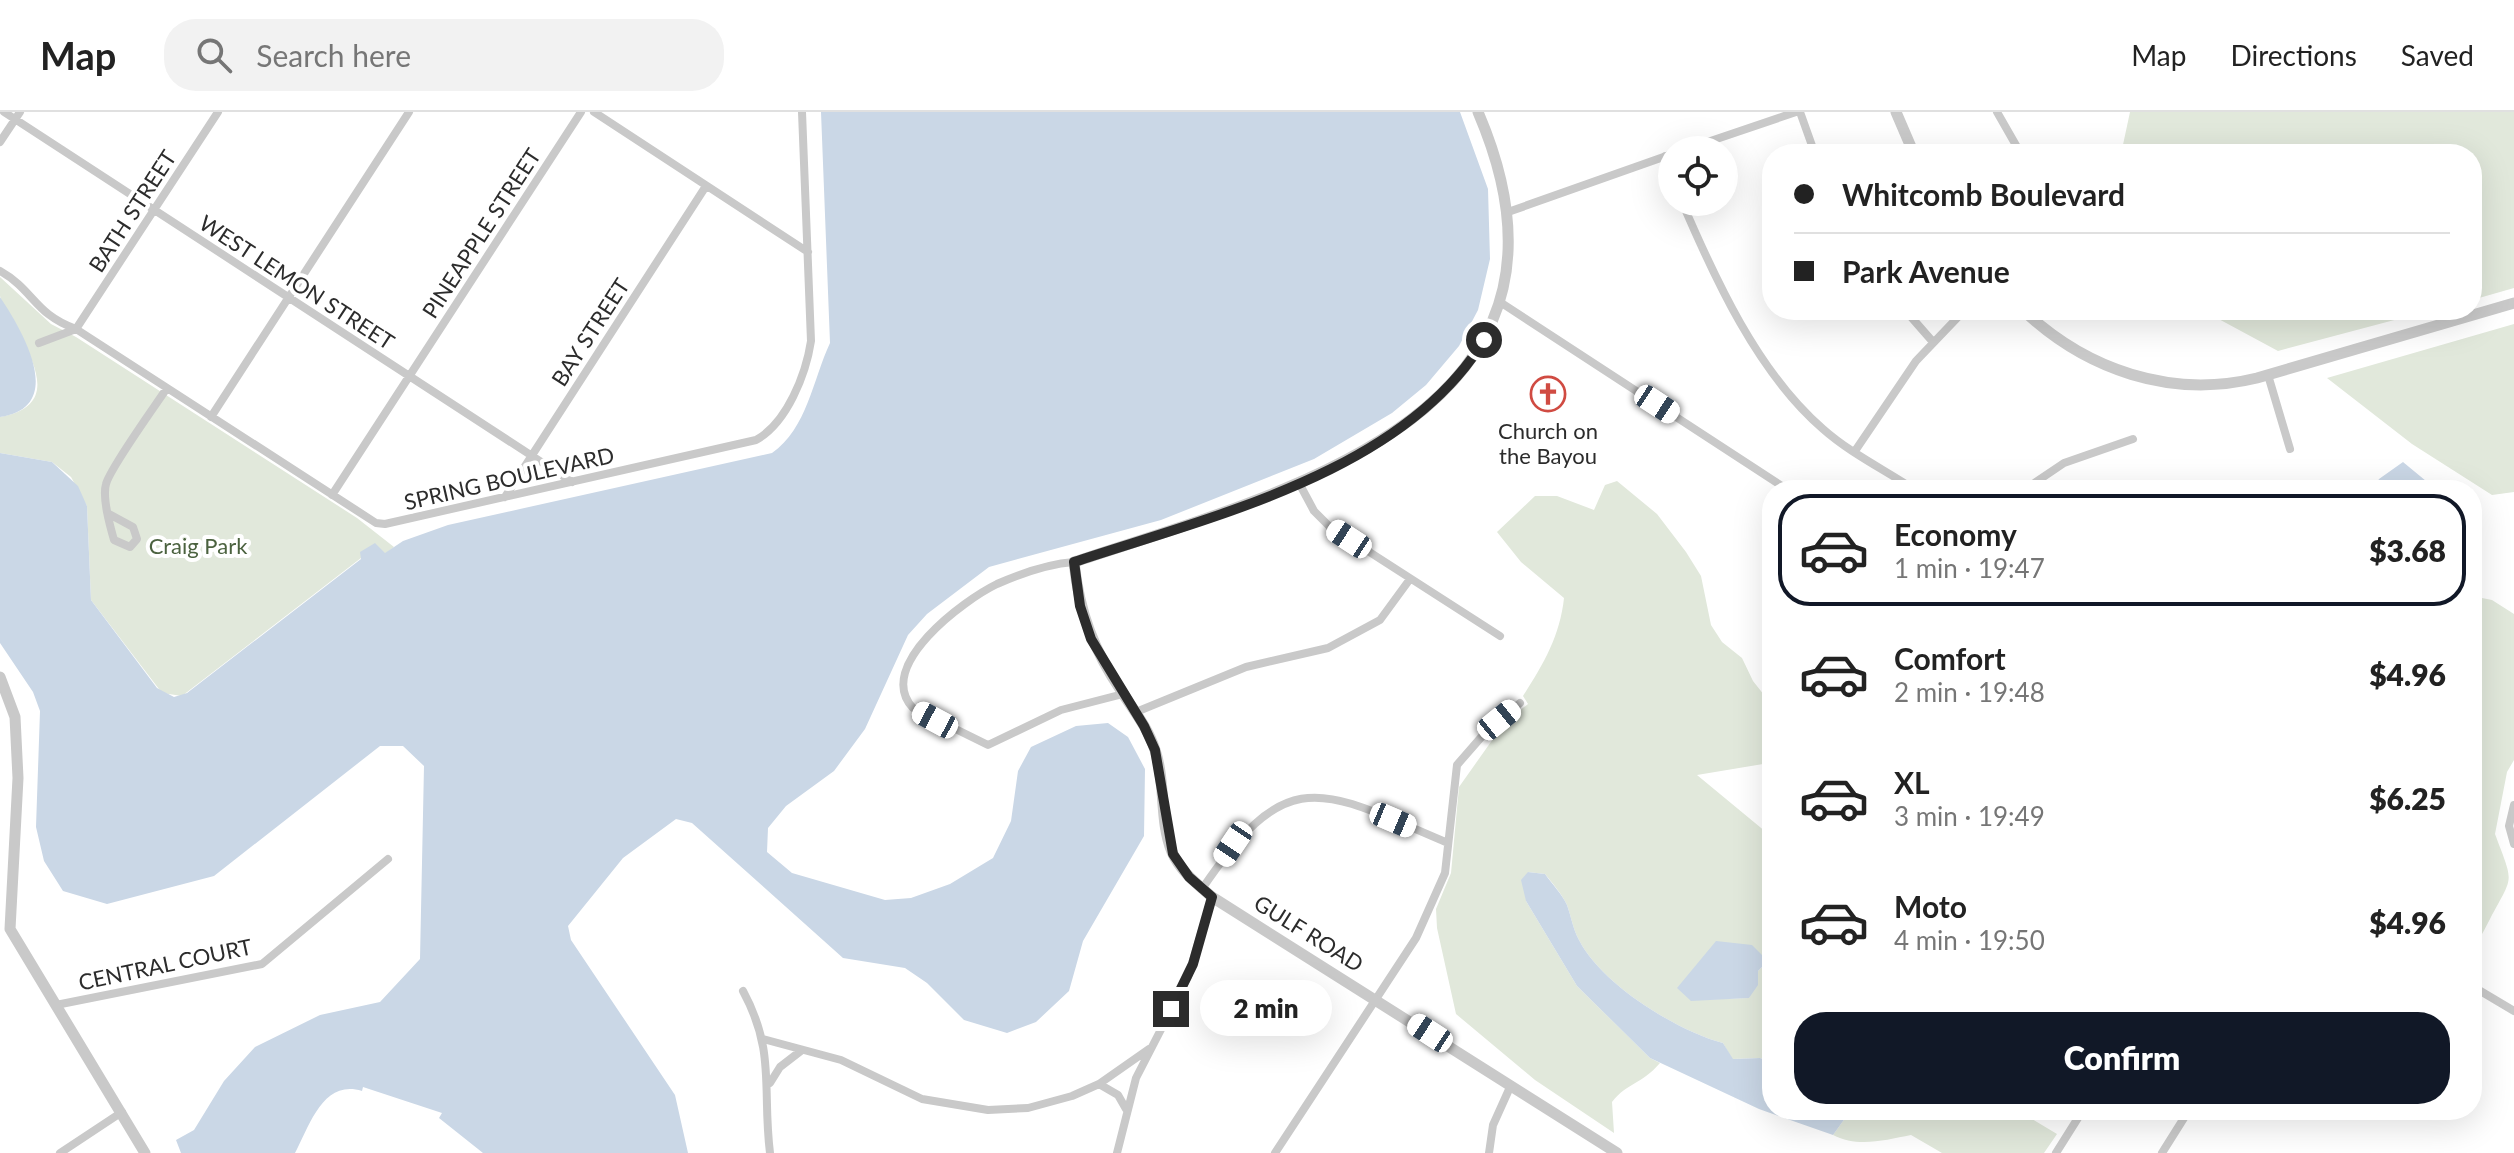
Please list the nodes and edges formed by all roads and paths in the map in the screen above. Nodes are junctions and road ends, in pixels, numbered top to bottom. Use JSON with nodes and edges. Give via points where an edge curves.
{"nodes":[{"id":1,"x":4,"y":112,"type":"edge"},
{"id":2,"x":218,"y":112,"type":"edge"},
{"id":3,"x":409,"y":112,"type":"edge"},
{"id":4,"x":581,"y":112,"type":"edge"},
{"id":5,"x":594,"y":112,"type":"edge"},
{"id":6,"x":802,"y":112,"type":"edge"},
{"id":7,"x":1478,"y":112,"type":"edge"},
{"id":8,"x":1798,"y":112,"type":"edge"},
{"id":9,"x":1896,"y":112,"type":"edge"},
{"id":10,"x":1997,"y":112,"type":"edge"},
{"id":11,"x":17,"y":116,"type":"edge"},
{"id":12,"x":1726,"y":136,"type":"edge"},
{"id":13,"x":0,"y":142,"type":"edge"},
{"id":14,"x":1811,"y":144,"type":"edge"},
{"id":15,"x":1910,"y":144,"type":"edge"},
{"id":16,"x":2015,"y":144,"type":"edge"},
{"id":17,"x":1658,"y":159,"type":"edge"},
{"id":18,"x":706,"y":186,"type":"junction"},
{"id":19,"x":154,"y":210,"type":"junction"},
{"id":20,"x":1508,"y":212,"type":"junction"},
{"id":21,"x":1689,"y":216,"type":"edge"},
{"id":22,"x":808,"y":252,"type":"junction"},
{"id":23,"x":0,"y":271,"type":"edge"},
{"id":24,"x":289,"y":297,"type":"junction"},
{"id":25,"x":1500,"y":302,"type":"junction"},
{"id":26,"x":2514,"y":303,"type":"edge"},
{"id":27,"x":2482,"y":312,"type":"edge"},
{"id":28,"x":1914,"y":320,"type":"edge"},
{"id":29,"x":1953,"y":320,"type":"edge"},
{"id":30,"x":2036,"y":320,"type":"edge"},
{"id":31,"x":2456,"y":320,"type":"edge"},
{"id":32,"x":76,"y":329,"type":"junction"},
{"id":33,"x":1933,"y":342,"type":"junction"},
{"id":34,"x":39,"y":343,"type":"dead end"},
{"id":35,"x":2268,"y":375,"type":"junction"},
{"id":36,"x":409,"y":377,"type":"junction"},
{"id":37,"x":167,"y":388,"type":"junction"},
{"id":38,"x":211,"y":417,"type":"junction"},
{"id":39,"x":2133,"y":439,"type":"dead end"},
{"id":40,"x":2290,"y":449,"type":"dead end"},
{"id":41,"x":1855,"y":451,"type":"junction"},
{"id":42,"x":531,"y":456,"type":"junction"},
{"id":43,"x":1773,"y":480,"type":"edge"},
{"id":44,"x":1900,"y":480,"type":"edge"},
{"id":45,"x":2039,"y":480,"type":"edge"},
{"id":46,"x":572,"y":482,"type":"junction"},
{"id":47,"x":1299,"y":483,"type":"junction"},
{"id":48,"x":332,"y":495,"type":"junction"},
{"id":49,"x":504,"y":498,"type":"junction"},
{"id":50,"x":109,"y":514,"type":"dead end"},
{"id":51,"x":1074,"y":562,"type":"junction"},
{"id":52,"x":1410,"y":579,"type":"junction"},
{"id":53,"x":1500,"y":636,"type":"dead end"},
{"id":54,"x":0,"y":677,"type":"edge"},
{"id":55,"x":1123,"y":694,"type":"junction"},
{"id":56,"x":1520,"y":703,"type":"dead end"},
{"id":57,"x":1136,"y":712,"type":"junction"},
{"id":58,"x":2514,"y":805,"type":"edge"},
{"id":59,"x":1448,"y":843,"type":"junction"},
{"id":60,"x":2514,"y":844,"type":"edge"},
{"id":61,"x":388,"y":859,"type":"dead end"},
{"id":62,"x":1202,"y":889,"type":"junction"},
{"id":63,"x":1212,"y":897,"type":"junction"},
{"id":64,"x":4,"y":921,"type":"edge"},
{"id":65,"x":743,"y":991,"type":"dead end"},
{"id":66,"x":2482,"y":992,"type":"edge"},
{"id":67,"x":1377,"y":999,"type":"junction"},
{"id":68,"x":56,"y":1005,"type":"junction"},
{"id":69,"x":2514,"y":1011,"type":"edge"},
{"id":70,"x":763,"y":1039,"type":"junction"},
{"id":71,"x":1149,"y":1049,"type":"junction"},
{"id":72,"x":802,"y":1050,"type":"junction"},
{"id":73,"x":769,"y":1084,"type":"junction"},
{"id":74,"x":1099,"y":1084,"type":"junction"},
{"id":75,"x":1511,"y":1085,"type":"junction"},
{"id":76,"x":1126,"y":1109,"type":"junction"},
{"id":77,"x":122,"y":1112,"type":"junction"},
{"id":78,"x":2077,"y":1120,"type":"edge"},
{"id":79,"x":2183,"y":1120,"type":"edge"},
{"id":80,"x":60,"y":1153,"type":"edge"},
{"id":81,"x":145,"y":1153,"type":"edge"},
{"id":82,"x":770,"y":1153,"type":"edge"},
{"id":83,"x":1117,"y":1153,"type":"edge"},
{"id":84,"x":1275,"y":1153,"type":"edge"},
{"id":85,"x":1489,"y":1153,"type":"edge"},
{"id":86,"x":1617,"y":1153,"type":"edge"},
{"id":87,"x":2056,"y":1153,"type":"edge"},
{"id":88,"x":2162,"y":1153,"type":"edge"}],
"edges":[{"from":1,"to":11,"type":"street","name":"WEST LEMON STREET"},
{"from":2,"to":19,"type":"street","name":"BATH STREET"},
{"from":3,"to":24,"type":"street"},
{"from":4,"to":36,"type":"street","name":"PINEAPPLE STREET"},
{"from":5,"to":18,"type":"street"},
{"from":6,"to":22,"type":"street","name":"SPRING BOULEVARD"},
{"from":7,"to":20,"type":"street"},
{"from":8,"to":12,"type":"street"},
{"from":8,"to":14,"type":"street"},
{"from":9,"to":15,"type":"street"},
{"from":10,"to":16,"type":"street"},
{"from":11,"to":13,"type":"street"},
{"from":11,"to":19,"type":"street","name":"WEST LEMON STREET"},
{"from":17,"to":20,"type":"street"},
{"from":18,"to":22,"type":"street"},
{"from":18,"to":42,"type":"street","name":"BAY STREET"},
{"from":19,"to":24,"type":"street","name":"WEST LEMON STREET"},
{"from":19,"to":32,"type":"street","name":"BATH STREET"},
{"from":20,"to":25,"type":"street","via":[[1508,265]]},
{"from":21,"to":41,"type":"street","via":[[1746,332],[1822,429]]},
{"from":22,"to":46,"type":"street","name":"SPRING BOULEVARD","via":[[809,353],[804,373],[769,432],[756,440]]},
{"from":23,"to":32,"type":"street","name":"SPRING BOULEVARD","via":[[18,283],[47,317]]},
{"from":24,"to":36,"type":"street","name":"WEST LEMON STREET"},
{"from":24,"to":38,"type":"street"},
{"from":25,"to":43,"type":"street"},
{"from":25,"to":47,"type":"street","via":[[1472,360],[1442,396],[1385,437]]},
{"from":26,"to":27,"type":"street"},
{"from":28,"to":33,"type":"street"},
{"from":29,"to":33,"type":"street"},
{"from":30,"to":35,"type":"street","via":[[2076,351],[2140,377],[2215,385]]},
{"from":31,"to":35,"type":"street"},
{"from":32,"to":34,"type":"street"},
{"from":32,"to":37,"type":"street","name":"SPRING BOULEVARD"},
{"from":33,"to":41,"type":"street"},
{"from":35,"to":40,"type":"street"},
{"from":36,"to":42,"type":"street","name":"WEST LEMON STREET"},
{"from":36,"to":48,"type":"street","name":"PINEAPPLE STREET"},
{"from":37,"to":38,"type":"street","name":"SPRING BOULEVARD"},
{"from":37,"to":50,"type":"street","via":[[106,485]]},
{"from":38,"to":48,"type":"street","name":"SPRING BOULEVARD"},
{"from":39,"to":45,"type":"street","via":[[2064,463]]},
{"from":41,"to":44,"type":"street"},
{"from":42,"to":46,"type":"street","name":"WEST LEMON STREET"},
{"from":42,"to":49,"type":"street","name":"BAY STREET"},
{"from":46,"to":49,"type":"street","name":"SPRING BOULEVARD"},
{"from":47,"to":51,"type":"street"},
{"from":47,"to":52,"type":"street","via":[[1326,524]]},
{"from":48,"to":49,"type":"street","name":"SPRING BOULEVARD","via":[[385,524]]},
{"from":51,"to":55,"type":"street","name":"GULF ROAD","via":[[1084,621]]},
{"from":51,"to":55,"type":"street","via":[[996,585],[941,622],[909,661],[902,683],[909,705],[988,745],[1061,710]]},
{"from":52,"to":53,"type":"street"},
{"from":52,"to":57,"type":"street","via":[[1380,620],[1328,648],[1246,667]]},
{"from":54,"to":64,"type":"street","via":[[15,717],[18,778]]},
{"from":55,"to":57,"type":"street","name":"GULF ROAD"},
{"from":56,"to":59,"type":"street","via":[[1457,765]]},
{"from":57,"to":62,"type":"street","name":"GULF ROAD","via":[[1159,765],[1173,854]]},
{"from":58,"to":60,"type":"street","via":[[2509,826]]},
{"from":59,"to":62,"type":"street","via":[[1361,805],[1302,797],[1261,817],[1233,844]]},
{"from":59,"to":67,"type":"street","via":[[1435,900]]},
{"from":61,"to":68,"type":"street","name":"CENTRAL COURT","via":[[262,964]]},
{"from":62,"to":63,"type":"street","name":"GULF ROAD"},
{"from":63,"to":67,"type":"street","name":"GULF ROAD"},
{"from":63,"to":71,"type":"street","via":[[1188,977]]},
{"from":64,"to":68,"type":"street"},
{"from":65,"to":70,"type":"street"},
{"from":66,"to":69,"type":"street"},
{"from":67,"to":75,"type":"street","name":"GULF ROAD"},
{"from":67,"to":84,"type":"street"},
{"from":68,"to":77,"type":"street"},
{"from":70,"to":72,"type":"street"},
{"from":70,"to":73,"type":"street"},
{"from":71,"to":74,"type":"street"},
{"from":71,"to":76,"type":"street"},
{"from":72,"to":73,"type":"street"},
{"from":72,"to":74,"type":"street","via":[[841,1060],[922,1099],[976,1110],[1040,1105]]},
{"from":73,"to":82,"type":"street"},
{"from":74,"to":76,"type":"street","via":[[1114,1092]]},
{"from":75,"to":85,"type":"street","via":[[1493,1125]]},
{"from":75,"to":86,"type":"street","name":"GULF ROAD"},
{"from":76,"to":83,"type":"street"},
{"from":77,"to":80,"type":"street"},
{"from":77,"to":81,"type":"street"},
{"from":78,"to":87,"type":"street"},
{"from":79,"to":88,"type":"street"}]}
